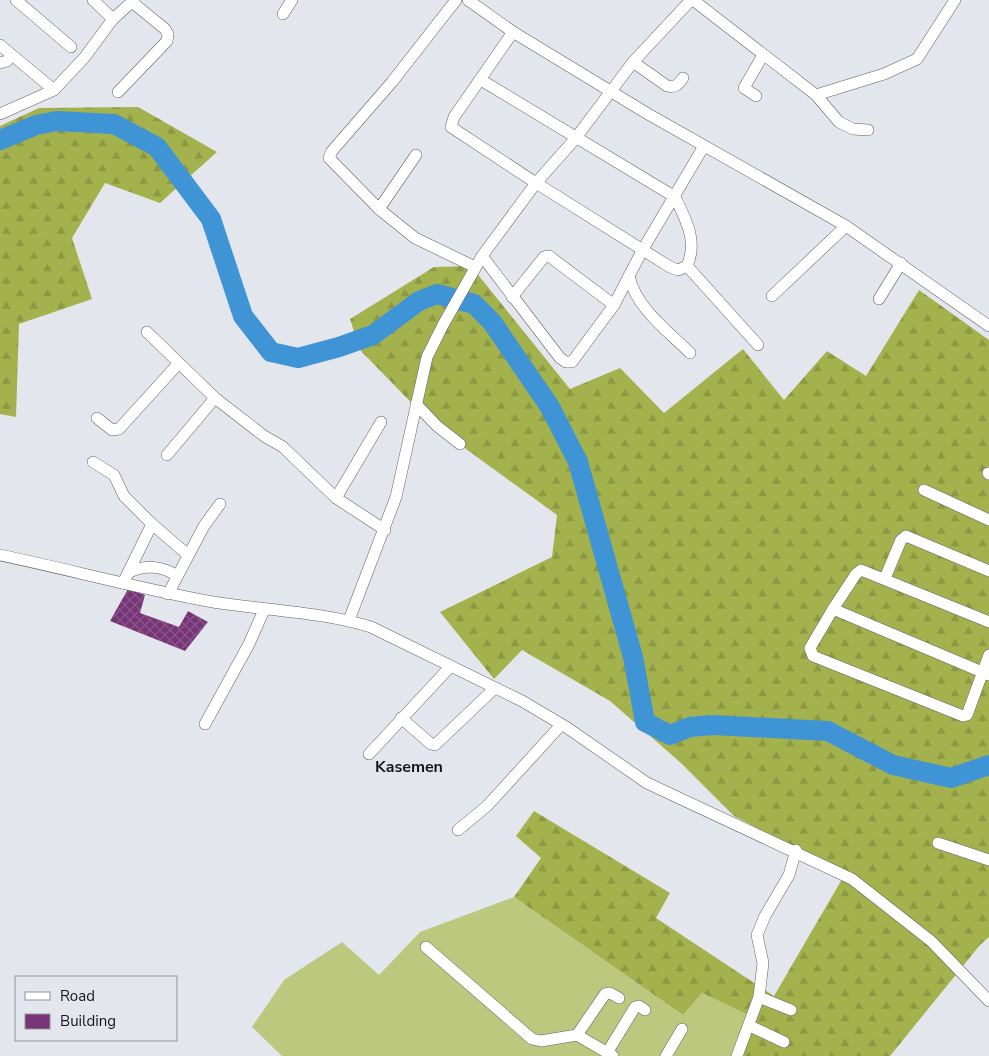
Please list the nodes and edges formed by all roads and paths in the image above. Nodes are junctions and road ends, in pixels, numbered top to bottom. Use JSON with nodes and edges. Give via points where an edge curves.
{"nodes":[{"id":1,"x":16,"y":0,"type":"edge"},
{"id":2,"x":93,"y":0,"type":"edge"},
{"id":3,"x":292,"y":0,"type":"edge"},
{"id":4,"x":456,"y":0,"type":"edge"},
{"id":5,"x":468,"y":0,"type":"edge"},
{"id":6,"x":692,"y":0,"type":"edge"},
{"id":7,"x":955,"y":0,"type":"edge"},
{"id":8,"x":133,"y":1,"type":"edge"},
{"id":9,"x":283,"y":14,"type":"dead end"},
{"id":10,"x":113,"y":18,"type":"junction"},
{"id":11,"x":513,"y":32,"type":"junction"},
{"id":12,"x":0,"y":45,"type":"edge"},
{"id":13,"x":71,"y":47,"type":"dead end"},
{"id":14,"x":763,"y":55,"type":"junction"},
{"id":15,"x":634,"y":62,"type":"junction"},
{"id":16,"x":683,"y":78,"type":"dead end"},
{"id":17,"x":481,"y":80,"type":"junction"},
{"id":18,"x":54,"y":90,"type":"junction"},
{"id":19,"x":611,"y":91,"type":"junction"},
{"id":20,"x":118,"y":92,"type":"dead end"},
{"id":21,"x":816,"y":95,"type":"junction"},
{"id":22,"x":756,"y":96,"type":"dead end"},
{"id":23,"x":0,"y":114,"type":"edge"},
{"id":24,"x":868,"y":130,"type":"dead end"},
{"id":25,"x":575,"y":138,"type":"junction"},
{"id":26,"x":704,"y":146,"type":"junction"},
{"id":27,"x":416,"y":155,"type":"dead end"},
{"id":28,"x":536,"y":183,"type":"junction"},
{"id":29,"x":675,"y":198,"type":"junction"},
{"id":30,"x":379,"y":209,"type":"junction"},
{"id":31,"x":846,"y":226,"type":"junction"},
{"id":32,"x":644,"y":249,"type":"junction"},
{"id":33,"x":482,"y":256,"type":"junction"},
{"id":34,"x":901,"y":263,"type":"junction"},
{"id":35,"x":687,"y":266,"type":"junction"},
{"id":36,"x":474,"y":270,"type":"junction"},
{"id":37,"x":629,"y":276,"type":"junction"},
{"id":38,"x":772,"y":296,"type":"dead end"},
{"id":39,"x":512,"y":297,"type":"junction"},
{"id":40,"x":879,"y":299,"type":"dead end"},
{"id":41,"x":614,"y":305,"type":"junction"},
{"id":42,"x":989,"y":326,"type":"edge"},
{"id":43,"x":147,"y":332,"type":"dead end"},
{"id":44,"x":758,"y":345,"type":"dead end"},
{"id":45,"x":690,"y":353,"type":"dead end"},
{"id":46,"x":178,"y":364,"type":"junction"},
{"id":47,"x":215,"y":398,"type":"junction"},
{"id":48,"x":416,"y":404,"type":"junction"},
{"id":49,"x":97,"y":418,"type":"dead end"},
{"id":50,"x":381,"y":422,"type":"dead end"},
{"id":51,"x":460,"y":444,"type":"dead end"},
{"id":52,"x":167,"y":455,"type":"dead end"},
{"id":53,"x":93,"y":462,"type":"dead end"},
{"id":54,"x":924,"y":490,"type":"dead end"},
{"id":55,"x":336,"y":498,"type":"junction"},
{"id":56,"x":220,"y":504,"type":"dead end"},
{"id":57,"x":989,"y":520,"type":"edge"},
{"id":58,"x":152,"y":524,"type":"junction"},
{"id":59,"x":384,"y":530,"type":"junction"},
{"id":60,"x":0,"y":555,"type":"edge"},
{"id":61,"x":188,"y":555,"type":"junction"},
{"id":62,"x":989,"y":571,"type":"edge"},
{"id":63,"x":177,"y":576,"type":"junction"},
{"id":64,"x":126,"y":578,"type":"junction"},
{"id":65,"x":885,"y":578,"type":"junction"},
{"id":66,"x":168,"y":594,"type":"junction"},
{"id":67,"x":833,"y":609,"type":"junction"},
{"id":68,"x":264,"y":610,"type":"junction"},
{"id":69,"x":349,"y":620,"type":"junction"},
{"id":70,"x":989,"y":622,"type":"edge"},
{"id":71,"x":989,"y":655,"type":"edge"},
{"id":72,"x":450,"y":667,"type":"junction"},
{"id":73,"x":986,"y":674,"type":"edge"},
{"id":74,"x":496,"y":688,"type":"junction"},
{"id":75,"x":401,"y":718,"type":"junction"},
{"id":76,"x":205,"y":724,"type":"dead end"},
{"id":77,"x":561,"y":725,"type":"junction"},
{"id":78,"x":369,"y":754,"type":"dead end"},
{"id":79,"x":458,"y":830,"type":"dead end"},
{"id":80,"x":938,"y":843,"type":"dead end"},
{"id":81,"x":796,"y":850,"type":"junction"},
{"id":82,"x":989,"y":860,"type":"edge"},
{"id":83,"x":426,"y":947,"type":"dead end"},
{"id":84,"x":759,"y":997,"type":"junction"},
{"id":85,"x":619,"y":998,"type":"dead end"},
{"id":86,"x":989,"y":1001,"type":"edge"},
{"id":87,"x":645,"y":1010,"type":"dead end"},
{"id":88,"x":791,"y":1010,"type":"dead end"},
{"id":89,"x":750,"y":1026,"type":"junction"},
{"id":90,"x":682,"y":1029,"type":"dead end"},
{"id":91,"x":577,"y":1035,"type":"junction"},
{"id":92,"x":784,"y":1042,"type":"dead end"},
{"id":93,"x":610,"y":1054,"type":"edge"},
{"id":94,"x":666,"y":1056,"type":"edge"},
{"id":95,"x":737,"y":1056,"type":"edge"}],
"edges":[{"from":1,"to":13,"type":"street"},
{"from":2,"to":10,"type":"street"},
{"from":3,"to":9,"type":"street"},
{"from":4,"to":30,"type":"street","via":[[329,155],[332,162]]},
{"from":5,"to":11,"type":"street"},
{"from":6,"to":14,"type":"street"},
{"from":6,"to":15,"type":"street"},
{"from":7,"to":21,"type":"street","via":[[917,59],[884,74]]},
{"from":8,"to":10,"type":"street"},
{"from":8,"to":20,"type":"street","via":[[165,29],[167,41]]},
{"from":10,"to":18,"type":"street","via":[[84,58]]},
{"from":11,"to":17,"type":"street"},
{"from":11,"to":19,"type":"street"},
{"from":12,"to":18,"type":"street"},
{"from":14,"to":21,"type":"street"},
{"from":14,"to":22,"type":"street","via":[[744,88]]},
{"from":15,"to":16,"type":"street","via":[[667,86],[678,85]]},
{"from":15,"to":19,"type":"street"},
{"from":17,"to":25,"type":"street"},
{"from":17,"to":28,"type":"street","via":[[454,117],[451,127]]},
{"from":18,"to":23,"type":"street"},
{"from":19,"to":25,"type":"street"},
{"from":19,"to":26,"type":"street"},
{"from":21,"to":24,"type":"street","via":[[839,122],[852,129]]},
{"from":25,"to":28,"type":"street"},
{"from":25,"to":29,"type":"street"},
{"from":26,"to":29,"type":"street"},
{"from":26,"to":31,"type":"street"},
{"from":27,"to":30,"type":"street"},
{"from":28,"to":32,"type":"street"},
{"from":28,"to":33,"type":"street"},
{"from":29,"to":32,"type":"street"},
{"from":29,"to":35,"type":"street","via":[[692,242],[693,250]]},
{"from":30,"to":36,"type":"street","via":[[415,238]]},
{"from":31,"to":34,"type":"street"},
{"from":31,"to":38,"type":"street"},
{"from":32,"to":35,"type":"street","via":[[678,270]]},
{"from":32,"to":37,"type":"street"},
{"from":33,"to":36,"type":"street"},
{"from":33,"to":39,"type":"street"},
{"from":34,"to":40,"type":"street"},
{"from":34,"to":42,"type":"street"},
{"from":35,"to":44,"type":"street"},
{"from":36,"to":48,"type":"street","via":[[427,357]]},
{"from":37,"to":41,"type":"street"},
{"from":37,"to":45,"type":"street","via":[[632,287],[646,308]]},
{"from":39,"to":41,"type":"street","via":[[544,257],[549,256]]},
{"from":39,"to":41,"type":"street","via":[[566,362],[572,362]]},
{"from":43,"to":46,"type":"street"},
{"from":46,"to":47,"type":"street"},
{"from":46,"to":49,"type":"street","via":[[119,429],[112,430]]},
{"from":47,"to":52,"type":"street"},
{"from":47,"to":55,"type":"street","via":[[283,447]]},
{"from":48,"to":51,"type":"street"},
{"from":48,"to":59,"type":"street","via":[[396,497]]},
{"from":50,"to":55,"type":"street"},
{"from":53,"to":58,"type":"street","via":[[114,476],[124,496]]},
{"from":54,"to":57,"type":"street"},
{"from":55,"to":59,"type":"street"},
{"from":56,"to":61,"type":"street"},
{"from":58,"to":61,"type":"street"},
{"from":58,"to":64,"type":"street"},
{"from":59,"to":69,"type":"street"},
{"from":60,"to":64,"type":"street"},
{"from":61,"to":63,"type":"street"},
{"from":62,"to":65,"type":"street","via":[[906,536],[901,540]]},
{"from":63,"to":64,"type":"street","via":[[156,567],[135,569]]},
{"from":63,"to":66,"type":"street"},
{"from":64,"to":66,"type":"street"},
{"from":65,"to":67,"type":"street","via":[[859,571]]},
{"from":65,"to":70,"type":"street"},
{"from":66,"to":68,"type":"street"},
{"from":67,"to":73,"type":"street"},
{"from":67,"to":73,"type":"street","via":[[810,648],[811,654],[818,659],[964,716]]},
{"from":68,"to":69,"type":"street"},
{"from":68,"to":76,"type":"street"},
{"from":69,"to":72,"type":"street"},
{"from":71,"to":73,"type":"street"},
{"from":72,"to":74,"type":"street"},
{"from":72,"to":75,"type":"street"},
{"from":74,"to":75,"type":"street","via":[[435,745]]},
{"from":74,"to":77,"type":"street"},
{"from":75,"to":78,"type":"street"},
{"from":77,"to":79,"type":"street","via":[[487,806]]},
{"from":77,"to":81,"type":"street","via":[[647,782]]},
{"from":80,"to":82,"type":"street"},
{"from":81,"to":84,"type":"street","via":[[788,875],[756,935],[762,963]]},
{"from":81,"to":86,"type":"street","via":[[852,879],[910,923]]},
{"from":83,"to":91,"type":"street","via":[[532,1038],[541,1042]]},
{"from":84,"to":88,"type":"street"},
{"from":84,"to":89,"type":"street"},
{"from":85,"to":91,"type":"street","via":[[605,994]]},
{"from":87,"to":93,"type":"street","via":[[635,1007]]},
{"from":89,"to":92,"type":"street"},
{"from":89,"to":95,"type":"street"},
{"from":90,"to":94,"type":"street"},
{"from":91,"to":93,"type":"street"}]}
